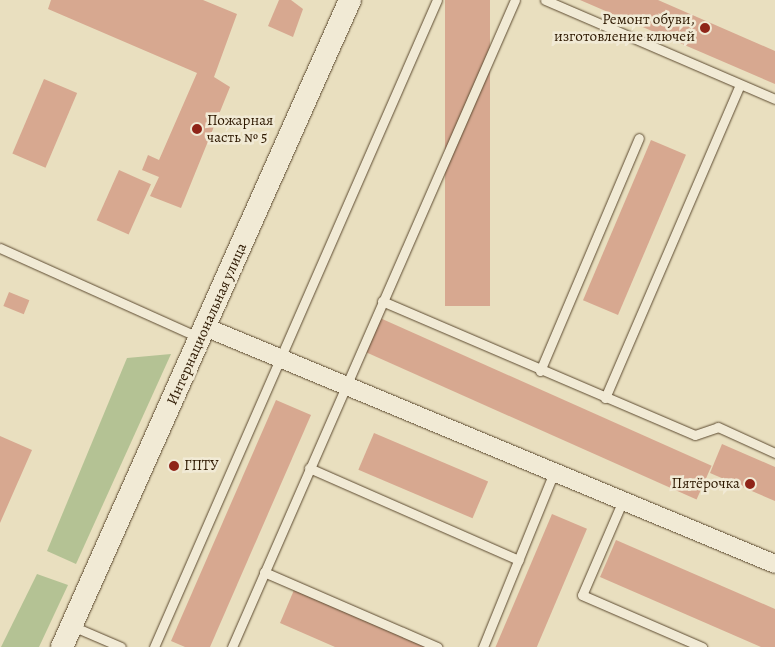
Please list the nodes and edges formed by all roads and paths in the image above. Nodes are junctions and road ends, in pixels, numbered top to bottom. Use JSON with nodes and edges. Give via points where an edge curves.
{"nodes":[{"id":1,"x":350,"y":0,"type":"edge"},
{"id":2,"x":437,"y":0,"type":"edge"},
{"id":3,"x":515,"y":0,"type":"edge"},
{"id":4,"x":545,"y":0,"type":"edge"},
{"id":5,"x":740,"y":84,"type":"junction"},
{"id":6,"x":775,"y":100,"type":"edge"},
{"id":7,"x":639,"y":138,"type":"dead end"},
{"id":8,"x":0,"y":248,"type":"edge"},
{"id":9,"x":382,"y":301,"type":"junction"},
{"id":10,"x":203,"y":333,"type":"junction"},
{"id":11,"x":279,"y":358,"type":"junction"},
{"id":12,"x":540,"y":371,"type":"junction"},
{"id":13,"x":344,"y":385,"type":"junction"},
{"id":14,"x":605,"y":398,"type":"junction"},
{"id":15,"x":775,"y":453,"type":"edge"},
{"id":16,"x":309,"y":468,"type":"junction"},
{"id":17,"x":554,"y":472,"type":"junction"},
{"id":18,"x":623,"y":500,"type":"junction"},
{"id":19,"x":518,"y":560,"type":"junction"},
{"id":20,"x":775,"y":564,"type":"edge"},
{"id":21,"x":264,"y":572,"type":"junction"},
{"id":22,"x":72,"y":626,"type":"junction"},
{"id":23,"x":62,"y":647,"type":"edge"},
{"id":24,"x":121,"y":647,"type":"edge"},
{"id":25,"x":154,"y":647,"type":"edge"},
{"id":26,"x":232,"y":647,"type":"edge"},
{"id":27,"x":437,"y":647,"type":"edge"},
{"id":28,"x":483,"y":647,"type":"edge"},
{"id":29,"x":702,"y":647,"type":"edge"}],
"edges":[{"from":1,"to":10,"type":"street","name":"Интернациональная улица"},
{"from":2,"to":11,"type":"lane"},
{"from":3,"to":9,"type":"lane"},
{"from":4,"to":5,"type":"lane"},
{"from":5,"to":6,"type":"lane"},
{"from":5,"to":14,"type":"lane"},
{"from":7,"to":12,"type":"lane"},
{"from":8,"to":10,"type":"lane"},
{"from":9,"to":12,"type":"lane"},
{"from":9,"to":13,"type":"lane"},
{"from":10,"to":11,"type":"street"},
{"from":10,"to":22,"type":"street","name":"Интернациональная улица"},
{"from":11,"to":13,"type":"street"},
{"from":11,"to":25,"type":"lane"},
{"from":12,"to":14,"type":"lane"},
{"from":13,"to":16,"type":"lane"},
{"from":13,"to":17,"type":"street"},
{"from":14,"to":15,"type":"lane","via":[[695,435],[718,427]]},
{"from":16,"to":19,"type":"lane"},
{"from":16,"to":21,"type":"lane"},
{"from":17,"to":18,"type":"street"},
{"from":17,"to":19,"type":"lane"},
{"from":18,"to":20,"type":"street"},
{"from":18,"to":29,"type":"lane","via":[[582,595]]},
{"from":19,"to":28,"type":"lane"},
{"from":21,"to":26,"type":"lane"},
{"from":21,"to":27,"type":"lane"},
{"from":22,"to":23,"type":"street","name":"Интернациональная улица"},
{"from":22,"to":24,"type":"lane"}]}
